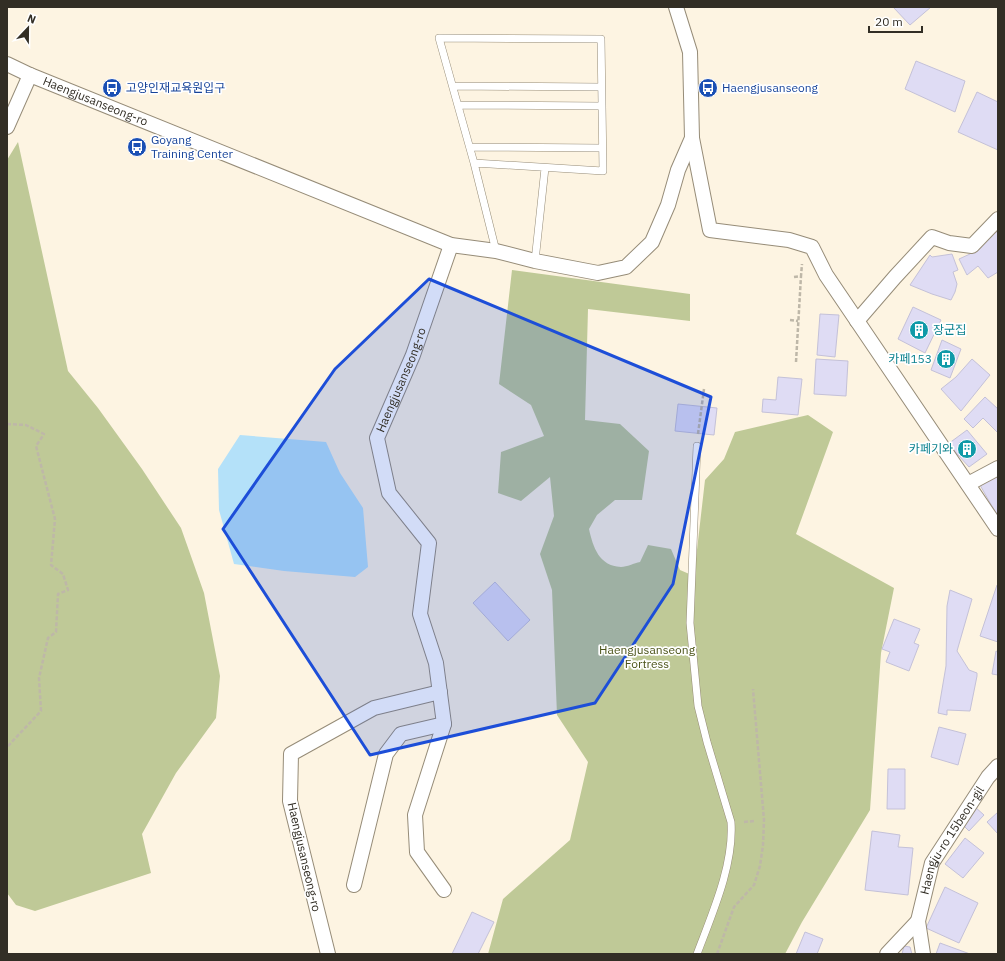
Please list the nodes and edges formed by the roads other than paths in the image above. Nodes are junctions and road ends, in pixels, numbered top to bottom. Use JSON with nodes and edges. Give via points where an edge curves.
{"nodes":[{"id":1,"x":676,"y":7,"type":"edge"},
{"id":2,"x":7,"y":64,"type":"edge"},
{"id":3,"x":30,"y":75,"type":"junction"},
{"id":4,"x":452,"y":86,"type":"junction"},
{"id":5,"x":601,"y":87,"type":"junction"},
{"id":6,"x":458,"y":105,"type":"junction"},
{"id":7,"x":601,"y":106,"type":"junction"},
{"id":8,"x":7,"y":127,"type":"edge"},
{"id":9,"x":692,"y":138,"type":"junction"},
{"id":10,"x":470,"y":147,"type":"junction"},
{"id":11,"x":602,"y":148,"type":"junction"},
{"id":12,"x":474,"y":164,"type":"junction"},
{"id":13,"x":545,"y":168,"type":"junction"},
{"id":14,"x":998,"y":219,"type":"edge"},
{"id":15,"x":451,"y":245,"type":"junction"},
{"id":16,"x":496,"y":251,"type":"junction"},
{"id":17,"x":535,"y":261,"type":"junction"},
{"id":18,"x":857,"y":321,"type":"junction"},
{"id":19,"x":698,"y":446,"type":"road end"},
{"id":20,"x":998,"y":468,"type":"edge"},
{"id":21,"x":968,"y":484,"type":"junction"},
{"id":22,"x":998,"y":529,"type":"edge"},
{"id":23,"x":440,"y":692,"type":"junction"},
{"id":24,"x":444,"y":724,"type":"junction"},
{"id":25,"x":998,"y":766,"type":"edge"},
{"id":26,"x":354,"y":885,"type":"dead end"},
{"id":27,"x":444,"y":890,"type":"dead end"},
{"id":28,"x":918,"y":921,"type":"junction"},
{"id":29,"x":328,"y":954,"type":"edge"},
{"id":30,"x":697,"y":954,"type":"edge"},
{"id":31,"x":887,"y":954,"type":"edge"},
{"id":32,"x":923,"y":954,"type":"edge"}],
"edges":[{"from":1,"to":9,"type":"street","name":"Haengjusanseong-ro","via":[[690,52]]},
{"from":2,"to":3,"type":"street","name":"Haengjusanseong-ro"},
{"from":3,"to":8,"type":"street","name":"Haengjusanseong-ro"},
{"from":3,"to":15,"type":"street","name":"Haengjusanseong-ro"},
{"from":4,"to":5,"type":"lane"},
{"from":4,"to":5,"type":"lane","via":[[439,38],[601,39]]},
{"from":4,"to":6,"type":"lane"},
{"from":5,"to":7,"type":"lane"},
{"from":6,"to":7,"type":"lane"},
{"from":6,"to":10,"type":"lane"},
{"from":7,"to":11,"type":"lane"},
{"from":9,"to":17,"type":"street","name":"Haengjusanseong-ro","via":[[652,242],[626,267],[598,273]]},
{"from":9,"to":18,"type":"street","via":[[710,230],[789,240],[812,247],[826,275]]},
{"from":10,"to":11,"type":"lane"},
{"from":10,"to":12,"type":"lane"},
{"from":11,"to":13,"type":"lane","via":[[603,171]]},
{"from":12,"to":13,"type":"lane"},
{"from":12,"to":16,"type":"lane"},
{"from":13,"to":17,"type":"lane"},
{"from":14,"to":18,"type":"street","via":[[972,246],[949,243],[932,237],[894,276]]},
{"from":15,"to":16,"type":"street","name":"Haengjusanseong-ro"},
{"from":15,"to":23,"type":"street","name":"Haengjusanseong-ro","via":[[413,355],[377,438],[389,493],[429,543],[420,614],[436,663]]},
{"from":16,"to":17,"type":"street","name":"Haengjusanseong-ro"},
{"from":18,"to":21,"type":"street"},
{"from":19,"to":30,"type":"lane","via":[[690,623],[698,706],[731,822],[732,836],[729,860]]},
{"from":20,"to":21,"type":"street"},
{"from":21,"to":22,"type":"street"},
{"from":23,"to":24,"type":"street","name":"Haengjusanseong-ro"},
{"from":23,"to":29,"type":"street","name":"Haengjusanseong-ro","via":[[374,708],[291,754],[290,801]]},
{"from":24,"to":26,"type":"street","via":[[401,734],[386,754]]},
{"from":24,"to":27,"type":"street","name":"Haengjusanseong-ro","via":[[415,815],[417,852]]},
{"from":25,"to":28,"type":"street","name":"Haengju-ro 15beon-gil","via":[[988,777],[932,863]]},
{"from":28,"to":31,"type":"street","name":"Haengju-ro 15beon-gil"},
{"from":28,"to":32,"type":"street","name":"Haengju-ro 15beon-gil"}]}
